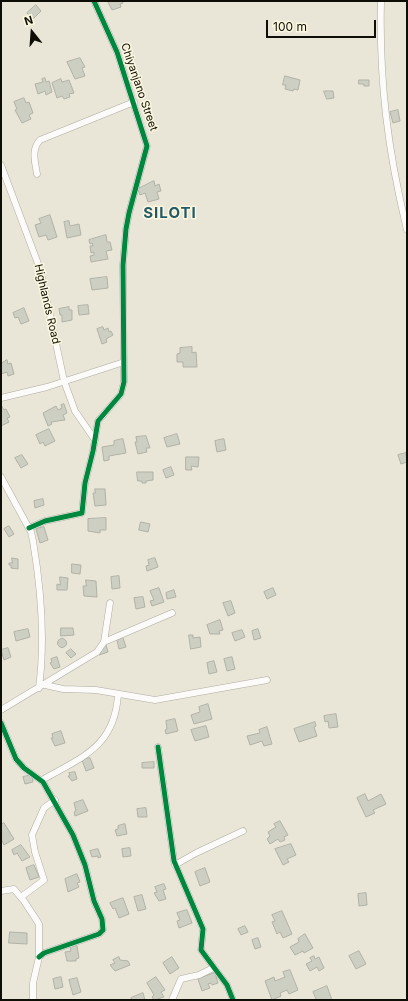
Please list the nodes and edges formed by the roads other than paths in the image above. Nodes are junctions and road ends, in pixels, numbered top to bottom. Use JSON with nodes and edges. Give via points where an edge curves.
{"nodes":[{"id":1,"x":94,"y":1,"type":"edge"},
{"id":2,"x":381,"y":1,"type":"edge"},
{"id":3,"x":134,"y":102,"type":"junction"},
{"id":4,"x":1,"y":165,"type":"edge"},
{"id":5,"x":37,"y":174,"type":"dead end"},
{"id":6,"x":407,"y":230,"type":"edge"},
{"id":7,"x":124,"y":362,"type":"junction"},
{"id":8,"x":64,"y":381,"type":"junction"},
{"id":9,"x":1,"y":398,"type":"edge"},
{"id":10,"x":95,"y":440,"type":"junction"},
{"id":11,"x":1,"y":477,"type":"edge"},
{"id":12,"x":29,"y":528,"type":"junction"},
{"id":13,"x":110,"y":603,"type":"dead end"},
{"id":14,"x":172,"y":613,"type":"dead end"},
{"id":15,"x":104,"y":642,"type":"junction"},
{"id":16,"x":267,"y":680,"type":"dead end"},
{"id":17,"x":42,"y":687,"type":"junction"},
{"id":18,"x":118,"y":694,"type":"junction"},
{"id":19,"x":1,"y":710,"type":"edge"},
{"id":20,"x":1,"y":723,"type":"edge"},
{"id":21,"x":158,"y":747,"type":"dead end"},
{"id":22,"x":42,"y":780,"type":"junction"},
{"id":23,"x":55,"y":800,"type":"junction"},
{"id":24,"x":243,"y":831,"type":"dead end"},
{"id":25,"x":175,"y":865,"type":"junction"},
{"id":26,"x":1,"y":891,"type":"edge"},
{"id":27,"x":21,"y":897,"type":"junction"},
{"id":28,"x":39,"y":957,"type":"junction"},
{"id":29,"x":213,"y":968,"type":"junction"},
{"id":30,"x":33,"y":1000,"type":"edge"},
{"id":31,"x":172,"y":1000,"type":"edge"},
{"id":32,"x":233,"y":1000,"type":"edge"}],
"edges":[{"from":1,"to":3,"type":"street","name":"Chiyanjano Street","via":[[117,52]]},
{"from":2,"to":6,"type":"street","via":[[380,49],[386,128]]},
{"from":3,"to":5,"type":"street","via":[[40,140],[34,152]]},
{"from":3,"to":7,"type":"street","name":"Chiyanjano Street","via":[[147,149],[126,230],[123,266]]},
{"from":4,"to":8,"type":"street","name":"Highlands Road","via":[[40,269]]},
{"from":7,"to":8,"type":"street"},
{"from":7,"to":10,"type":"street","name":"Chiyanjano Street","via":[[123,387],[98,421]]},
{"from":8,"to":9,"type":"street"},
{"from":8,"to":10,"type":"street","name":"Highlands Road","via":[[75,411]]},
{"from":10,"to":12,"type":"street","name":"Chiyanjano Street","via":[[85,483],[82,513],[45,521]]},
{"from":11,"to":12,"type":"street"},
{"from":12,"to":17,"type":"street","via":[[34,545],[41,620]]},
{"from":13,"to":15,"type":"street"},
{"from":14,"to":15,"type":"street"},
{"from":15,"to":17,"type":"street","via":[[93,656]]},
{"from":16,"to":18,"type":"street","via":[[161,700]]},
{"from":17,"to":18,"type":"street"},
{"from":17,"to":19,"type":"street"},
{"from":18,"to":22,"type":"street","via":[[114,723],[101,742],[83,757]]},
{"from":20,"to":22,"type":"street","via":[[16,759]]},
{"from":21,"to":25,"type":"street"},
{"from":22,"to":23,"type":"street"},
{"from":23,"to":27,"type":"street","via":[[44,808],[32,835],[34,852],[44,880]]},
{"from":23,"to":28,"type":"street","via":[[83,857],[94,901],[104,925],[99,934]]},
{"from":24,"to":25,"type":"street"},
{"from":25,"to":29,"type":"street","via":[[203,929],[201,950]]},
{"from":26,"to":27,"type":"street","via":[[12,888]]},
{"from":27,"to":28,"type":"street","via":[[39,924]]},
{"from":28,"to":30,"type":"street","via":[[33,983]]},
{"from":29,"to":31,"type":"street","via":[[203,974],[181,978]]},
{"from":29,"to":32,"type":"street","via":[[227,985]]}]}
